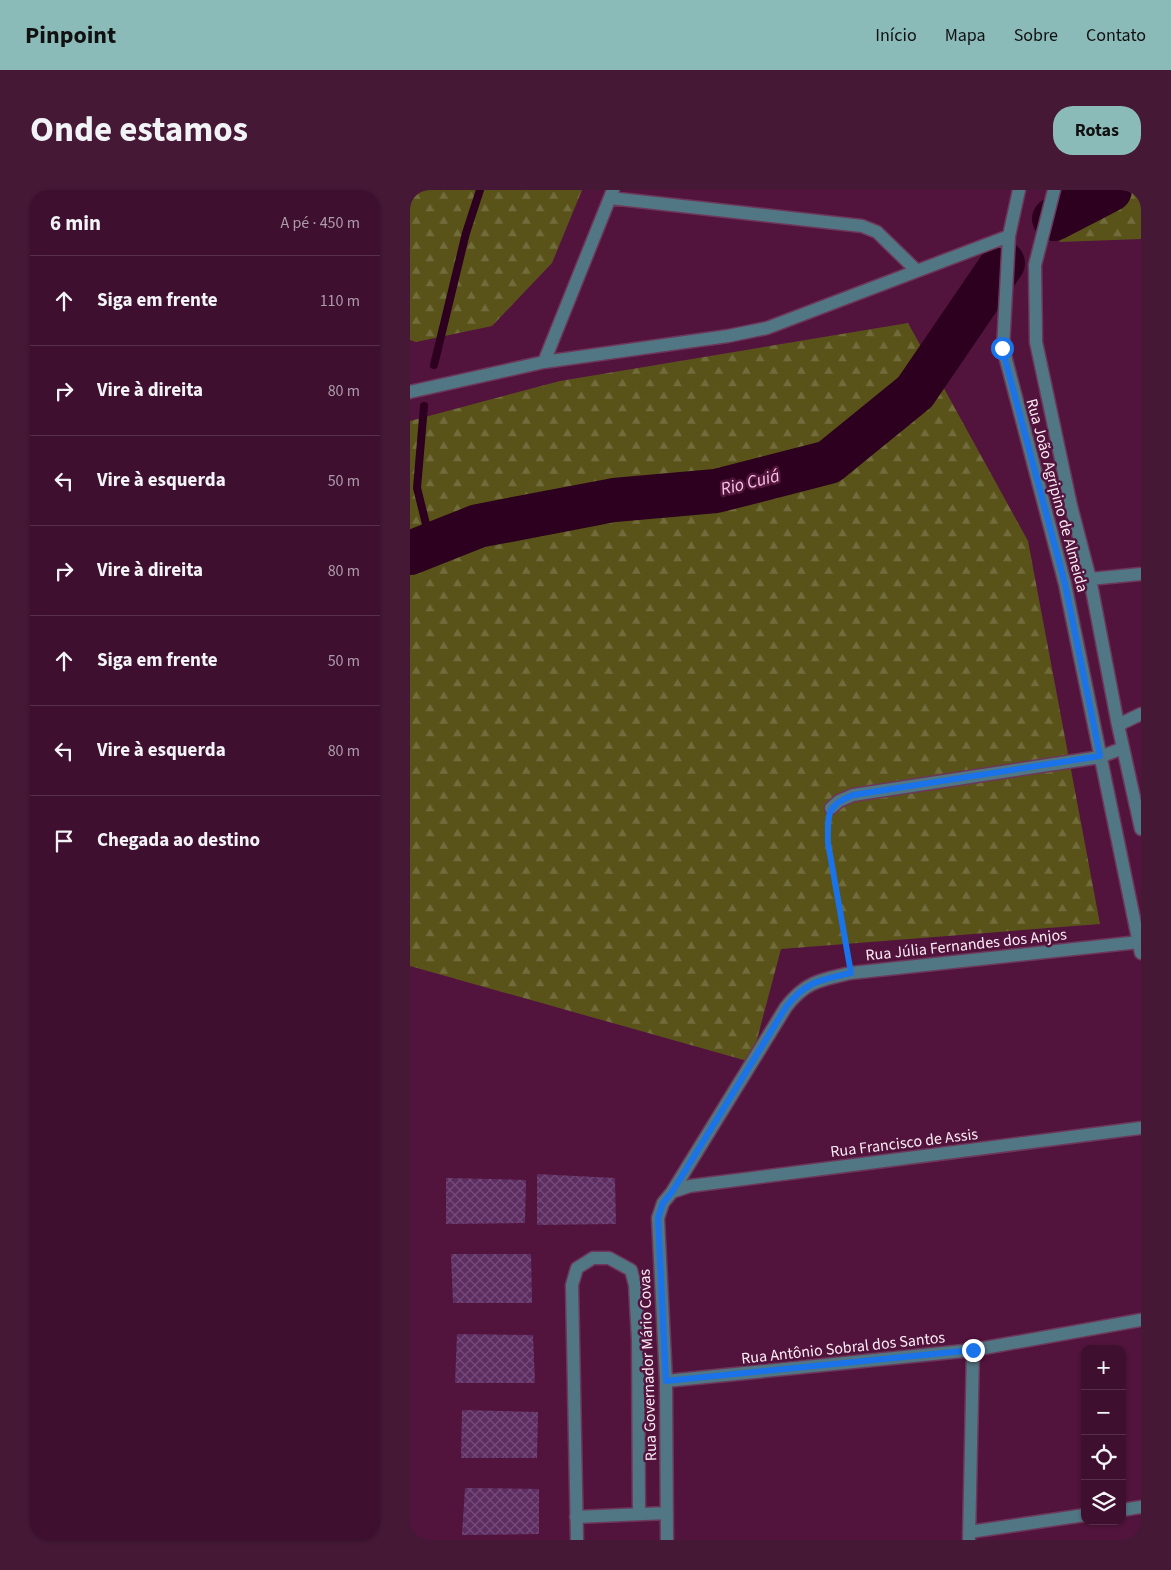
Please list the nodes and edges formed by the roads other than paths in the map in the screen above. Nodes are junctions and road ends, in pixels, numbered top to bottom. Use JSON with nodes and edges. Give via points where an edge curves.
{"nodes":[{"id":1,"x":1019,"y":190,"type":"edge"},
{"id":2,"x":1054,"y":190,"type":"edge"},
{"id":3,"x":612,"y":194,"type":"edge"},
{"id":4,"x":1009,"y":236,"type":"junction"},
{"id":5,"x":917,"y":271,"type":"junction"},
{"id":6,"x":544,"y":362,"type":"junction"},
{"id":7,"x":410,"y":392,"type":"edge"},
{"id":8,"x":1141,"y":574,"type":"edge"},
{"id":9,"x":1090,"y":579,"type":"junction"},
{"id":10,"x":1141,"y":714,"type":"edge"},
{"id":11,"x":1118,"y":725,"type":"junction"},
{"id":12,"x":1123,"y":748,"type":"junction"},
{"id":13,"x":1100,"y":756,"type":"junction"},
{"id":14,"x":831,"y":808,"type":"road end"},
{"id":15,"x":1141,"y":829,"type":"edge"},
{"id":16,"x":1140,"y":948,"type":"edge"},
{"id":17,"x":1141,"y":1128,"type":"edge"},
{"id":18,"x":672,"y":1192,"type":"junction"},
{"id":19,"x":1141,"y":1320,"type":"edge"},
{"id":20,"x":973,"y":1350,"type":"junction"},
{"id":21,"x":666,"y":1381,"type":"junction"},
{"id":22,"x":1141,"y":1507,"type":"edge"},
{"id":23,"x":1126,"y":1509,"type":"edge"},
{"id":24,"x":667,"y":1513,"type":"junction"},
{"id":25,"x":639,"y":1514,"type":"junction"},
{"id":26,"x":1081,"y":1516,"type":"edge"},
{"id":27,"x":576,"y":1517,"type":"junction"},
{"id":28,"x":969,"y":1536,"type":"edge"},
{"id":29,"x":577,"y":1540,"type":"edge"},
{"id":30,"x":667,"y":1540,"type":"edge"}],
"edges":[{"from":1,"to":4,"type":"street","name":"Rua João Agripino de Almeida"},
{"from":2,"to":9,"type":"street","name":"Rua João Agripino de Almeida","via":[[1035,265],[1036,342]]},
{"from":3,"to":5,"type":"street","via":[[862,226],[877,232]]},
{"from":3,"to":6,"type":"street"},
{"from":4,"to":5,"type":"street"},
{"from":4,"to":13,"type":"street","name":"Rua João Agripino de Almeida","via":[[1002,348],[1065,584]]},
{"from":5,"to":6,"type":"street","via":[[767,328]]},
{"from":6,"to":7,"type":"street"},
{"from":8,"to":9,"type":"street"},
{"from":9,"to":11,"type":"street","name":"Rua João Agripino de Almeida"},
{"from":10,"to":11,"type":"street"},
{"from":11,"to":12,"type":"street","name":"Rua João Agripino de Almeida"},
{"from":12,"to":13,"type":"street"},
{"from":12,"to":15,"type":"street","name":"Rua João Agripino de Almeida"},
{"from":13,"to":14,"type":"street","via":[[853,795]]},
{"from":13,"to":16,"type":"street","name":"Rua João Agripino de Almeida"},
{"from":16,"to":18,"type":"street","name":"Rua Júlia Fernandes dos Anjos","via":[[851,973],[816,982],[797,993],[780,1016]]},
{"from":17,"to":18,"type":"street","name":"Rua Francisco de Assis","via":[[690,1186]]},
{"from":18,"to":21,"type":"street","name":"Rua Governador Mário Covas","via":[[663,1203],[658,1218]]},
{"from":19,"to":20,"type":"street","name":"Rua Antônio Sobral dos Santos"},
{"from":20,"to":21,"type":"street","name":"Rua Antônio Sobral dos Santos"},
{"from":20,"to":28,"type":"street"},
{"from":21,"to":24,"type":"street","name":"Rua Governador Mário Covas"},
{"from":22,"to":23,"type":"street"},
{"from":24,"to":25,"type":"street"},
{"from":24,"to":30,"type":"street","name":"Rua Governador Mário Covas"},
{"from":25,"to":27,"type":"street"},
{"from":25,"to":27,"type":"street","via":[[635,1285],[630,1270],[610,1258],[593,1258],[577,1268],[572,1285]]},
{"from":26,"to":28,"type":"street"},
{"from":27,"to":29,"type":"street"}]}
